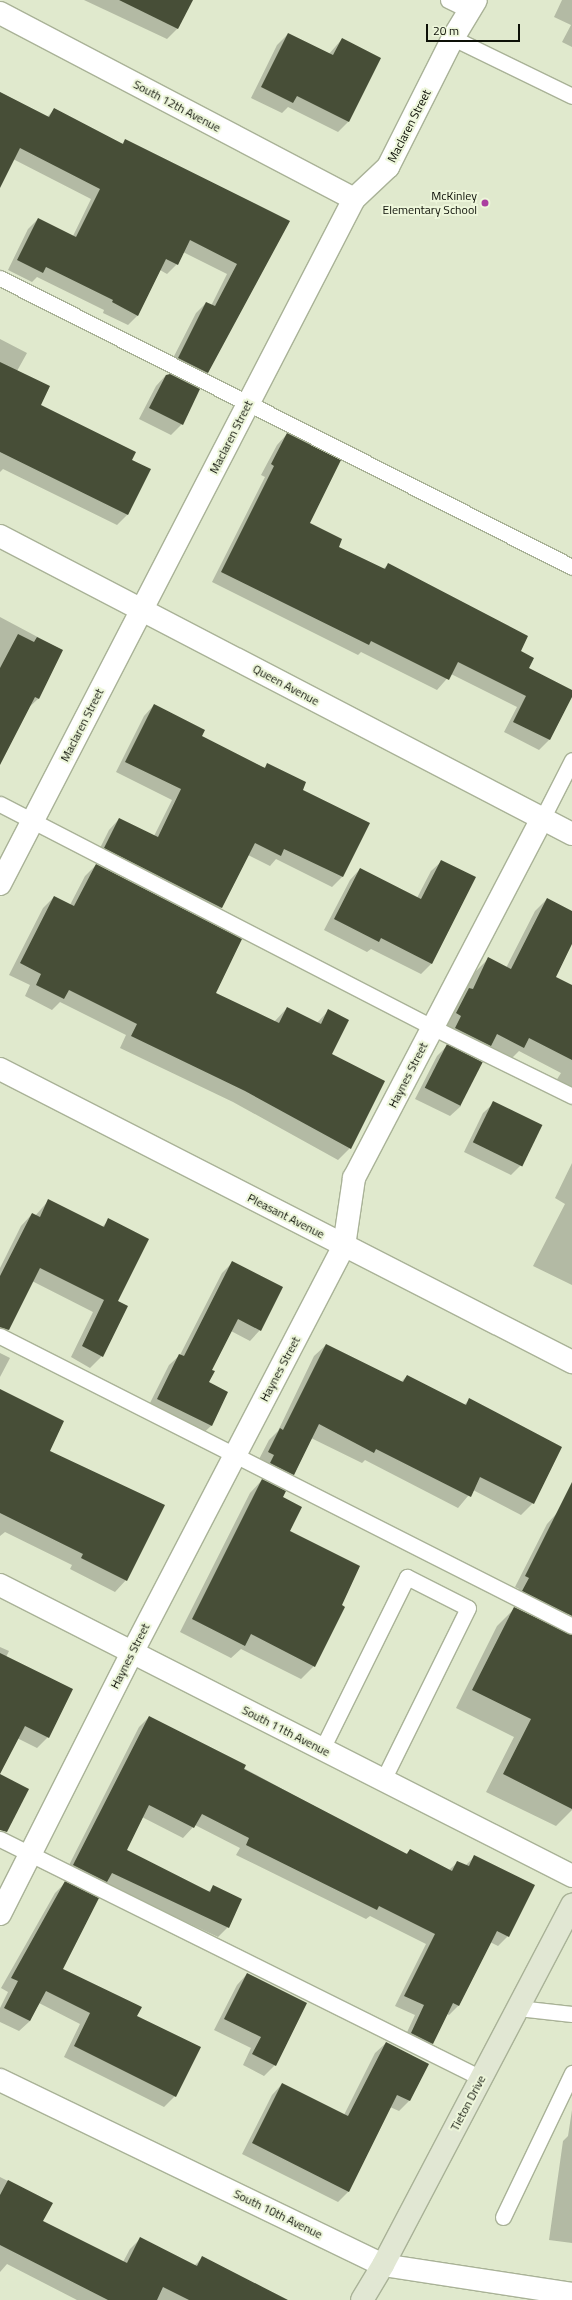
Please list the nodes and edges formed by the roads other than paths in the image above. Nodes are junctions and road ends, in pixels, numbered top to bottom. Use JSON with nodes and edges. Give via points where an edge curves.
{"nodes":[{"id":1,"x":448,"y":0,"type":"edge"},
{"id":2,"x":473,"y":6,"type":"edge"},
{"id":3,"x":0,"y":13,"type":"edge"},
{"id":4,"x":453,"y":38,"type":"junction"},
{"id":5,"x":572,"y":96,"type":"edge"},
{"id":6,"x":354,"y":199,"type":"junction"},
{"id":7,"x":0,"y":278,"type":"edge"},
{"id":8,"x":249,"y":402,"type":"junction"},
{"id":9,"x":0,"y":536,"type":"edge"},
{"id":10,"x":572,"y":567,"type":"edge"},
{"id":11,"x":141,"y":610,"type":"junction"},
{"id":12,"x":572,"y":760,"type":"edge"},
{"id":13,"x":0,"y":804,"type":"edge"},
{"id":14,"x":33,"y":819,"type":"junction"},
{"id":15,"x":542,"y":819,"type":"junction"},
{"id":16,"x":572,"y":834,"type":"edge"},
{"id":17,"x":0,"y":884,"type":"edge"},
{"id":18,"x":432,"y":1027,"type":"junction"},
{"id":19,"x":0,"y":1069,"type":"edge"},
{"id":20,"x":572,"y":1096,"type":"edge"},
{"id":21,"x":344,"y":1246,"type":"junction"},
{"id":22,"x":0,"y":1336,"type":"edge"},
{"id":23,"x":572,"y":1362,"type":"edge"},
{"id":24,"x":235,"y":1456,"type":"junction"},
{"id":25,"x":0,"y":1584,"type":"edge"},
{"id":26,"x":572,"y":1626,"type":"edge"},
{"id":27,"x":132,"y":1653,"type":"junction"},
{"id":28,"x":322,"y":1749,"type":"junction"},
{"id":29,"x":383,"y":1780,"type":"junction"},
{"id":30,"x":0,"y":1839,"type":"edge"},
{"id":31,"x":30,"y":1855,"type":"junction"},
{"id":32,"x":572,"y":1876,"type":"edge"},
{"id":33,"x":572,"y":1906,"type":"edge"},
{"id":34,"x":0,"y":1914,"type":"edge"},
{"id":35,"x":518,"y":2008,"type":"junction"},
{"id":36,"x":572,"y":2014,"type":"edge"},
{"id":37,"x":572,"y":2073,"type":"edge"},
{"id":38,"x":481,"y":2078,"type":"junction"},
{"id":39,"x":0,"y":2080,"type":"edge"},
{"id":40,"x":503,"y":2216,"type":"dead end"},
{"id":41,"x":383,"y":2265,"type":"junction"},
{"id":42,"x":572,"y":2294,"type":"edge"},
{"id":43,"x":362,"y":2300,"type":"edge"}],
"edges":[{"from":1,"to":2,"type":"lane"},
{"from":2,"to":4,"type":"street","name":"Maclaren Street"},
{"from":3,"to":6,"type":"street","name":"South 12th Avenue"},
{"from":4,"to":5,"type":"lane"},
{"from":4,"to":6,"type":"street","name":"Maclaren Street","via":[[388,167]]},
{"from":6,"to":8,"type":"street","name":"Maclaren Street"},
{"from":7,"to":8,"type":"lane"},
{"from":8,"to":10,"type":"lane"},
{"from":8,"to":11,"type":"street","name":"Maclaren Street"},
{"from":9,"to":11,"type":"street","name":"Queen Avenue"},
{"from":11,"to":14,"type":"street","name":"Maclaren Street"},
{"from":11,"to":15,"type":"street","name":"Queen Avenue"},
{"from":12,"to":15,"type":"lane"},
{"from":13,"to":14,"type":"lane"},
{"from":14,"to":17,"type":"street","name":"Maclaren Street"},
{"from":14,"to":18,"type":"lane"},
{"from":15,"to":16,"type":"street","name":"Queen Avenue"},
{"from":15,"to":18,"type":"street","name":"Haynes Street"},
{"from":18,"to":20,"type":"lane"},
{"from":18,"to":21,"type":"street","name":"Haynes Street","via":[[354,1178]]},
{"from":19,"to":21,"type":"street","name":"Pleasant Avenue"},
{"from":21,"to":23,"type":"street","name":"Pleasant Avenue"},
{"from":21,"to":24,"type":"street","name":"Haynes Street"},
{"from":22,"to":24,"type":"lane"},
{"from":24,"to":26,"type":"lane"},
{"from":24,"to":27,"type":"street","name":"Haynes Street"},
{"from":25,"to":27,"type":"street","name":"South 11th Avenue"},
{"from":27,"to":28,"type":"street","name":"South 11th Avenue"},
{"from":27,"to":31,"type":"street","name":"Haynes Street"},
{"from":28,"to":29,"type":"street","name":"South 11th Avenue"},
{"from":28,"to":29,"type":"lane","via":[[407,1577],[468,1608]]},
{"from":29,"to":32,"type":"street","name":"South 11th Avenue"},
{"from":30,"to":31,"type":"lane"},
{"from":31,"to":34,"type":"street","name":"Haynes Street"},
{"from":31,"to":38,"type":"lane"},
{"from":33,"to":35,"type":"main road","name":"Tieton Drive"},
{"from":35,"to":36,"type":"lane"},
{"from":35,"to":38,"type":"main road","name":"Tieton Drive"},
{"from":37,"to":40,"type":"lane"},
{"from":38,"to":41,"type":"main road","name":"Tieton Drive"},
{"from":39,"to":41,"type":"street","name":"South 10th Avenue"},
{"from":41,"to":42,"type":"street","name":"South 10th Avenue"},
{"from":41,"to":43,"type":"main road","name":"Tieton Drive"}]}
